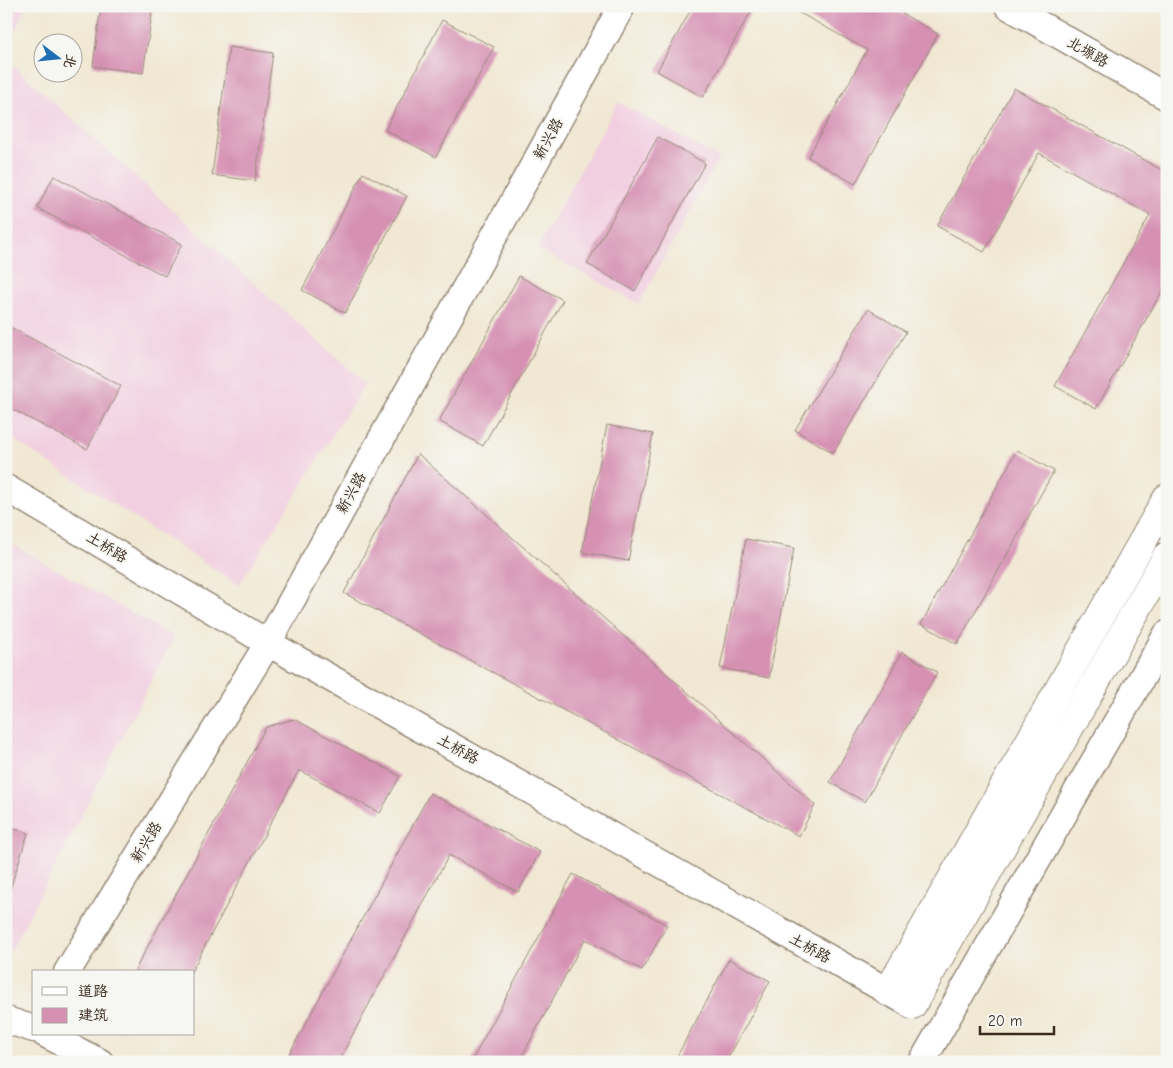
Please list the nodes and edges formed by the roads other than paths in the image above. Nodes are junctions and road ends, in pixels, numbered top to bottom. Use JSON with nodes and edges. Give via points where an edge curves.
{"nodes":[{"id":1,"x":622,"y":6,"type":"edge"},
{"id":2,"x":1008,"y":6,"type":"edge"},
{"id":3,"x":1167,"y":97,"type":"edge"},
{"id":4,"x":6,"y":488,"type":"edge"},
{"id":5,"x":1167,"y":498,"type":"edge"},
{"id":6,"x":1167,"y":556,"type":"edge"},
{"id":7,"x":1167,"y":634,"type":"edge"},
{"id":8,"x":268,"y":643,"type":"junction"},
{"id":9,"x":68,"y":970,"type":"edge"},
{"id":10,"x":888,"y":992,"type":"junction"},
{"id":11,"x":912,"y":1005,"type":"joint"},
{"id":12,"x":6,"y":1020,"type":"edge"},
{"id":13,"x":32,"y":1029,"type":"edge"},
{"id":14,"x":44,"y":1036,"type":"edge"},
{"id":15,"x":71,"y":1055,"type":"edge"},
{"id":16,"x":100,"y":1062,"type":"edge"},
{"id":17,"x":922,"y":1062,"type":"edge"}],
"edges":[{"from":1,"to":8,"type":"street","name":"新兴路"},
{"from":2,"to":3,"type":"street","name":"北塬路"},
{"from":4,"to":8,"type":"street","name":"土桥路"},
{"from":5,"to":10,"type":"main road"},
{"from":6,"to":11,"type":"main road"},
{"from":7,"to":17,"type":"street"},
{"from":8,"to":9,"type":"street","name":"新兴路"},
{"from":8,"to":10,"type":"street","name":"土桥路"},
{"from":10,"to":11,"type":"street","name":"土桥路"},
{"from":12,"to":13,"type":"street"},
{"from":14,"to":15,"type":"street"},
{"from":15,"to":16,"type":"street"}]}
